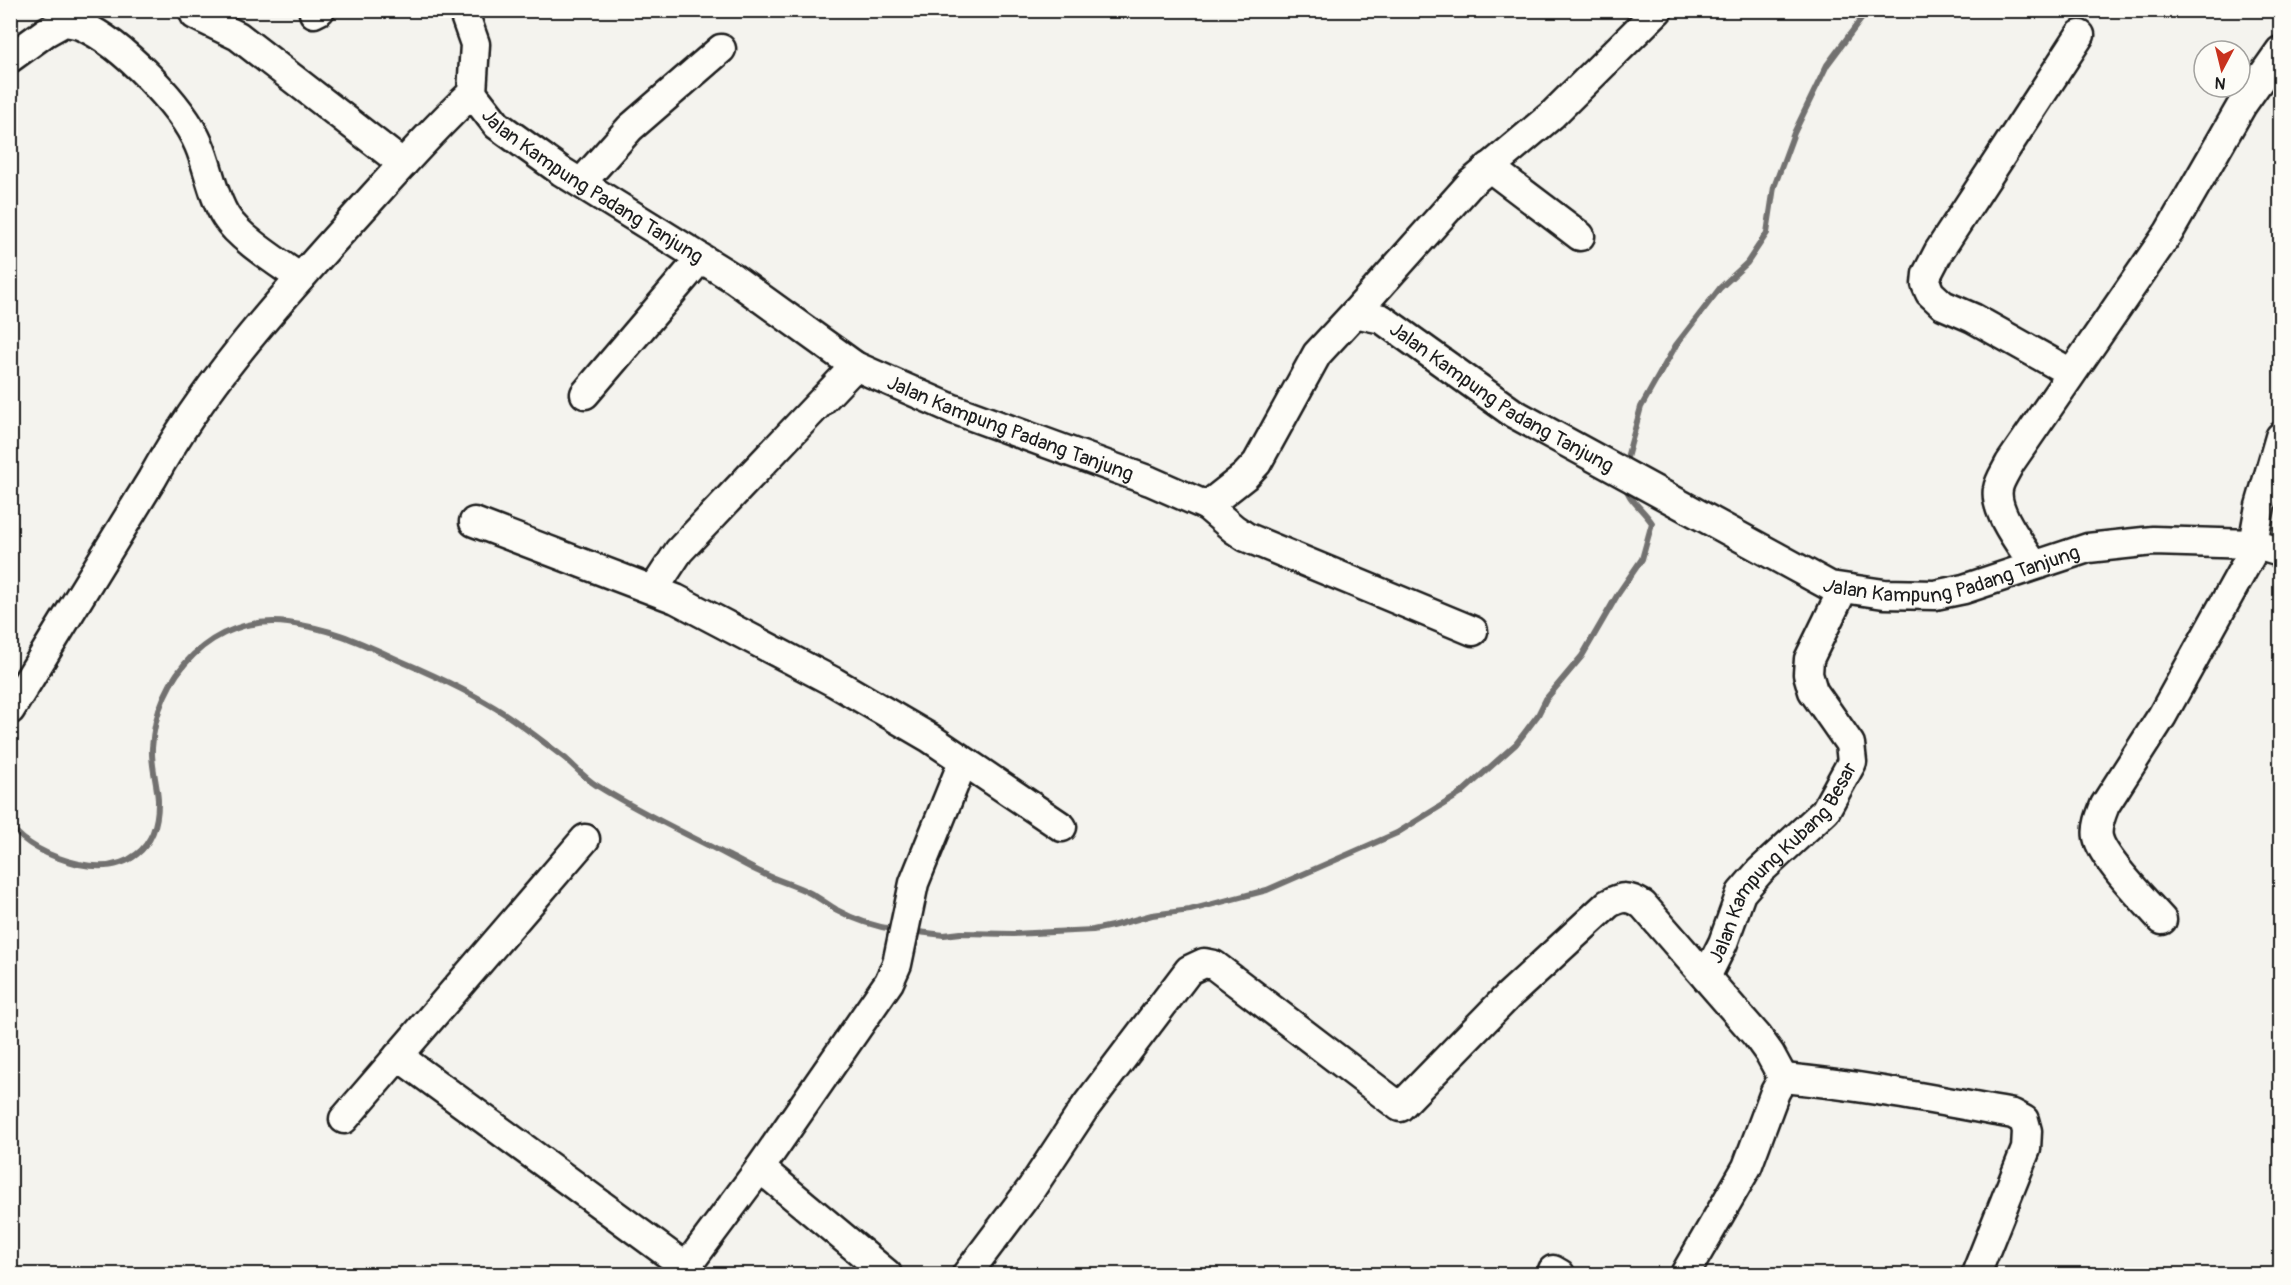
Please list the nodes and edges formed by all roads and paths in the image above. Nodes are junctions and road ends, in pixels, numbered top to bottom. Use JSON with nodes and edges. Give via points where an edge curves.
{"nodes":[{"id":1,"x":463,"y":10,"type":"edge"},
{"id":2,"x":1658,"y":10,"type":"edge"},
{"id":3,"x":195,"y":15,"type":"dead end"},
{"id":4,"x":2080,"y":34,"type":"dead end"},
{"id":5,"x":721,"y":49,"type":"dead end"},
{"id":6,"x":2280,"y":51,"type":"edge"},
{"id":7,"x":10,"y":58,"type":"edge"},
{"id":8,"x":472,"y":93,"type":"junction"},
{"id":9,"x":439,"y":125,"type":"junction"},
{"id":10,"x":497,"y":125,"type":"junction"},
{"id":11,"x":403,"y":164,"type":"junction"},
{"id":12,"x":1489,"y":167,"type":"junction"},
{"id":13,"x":581,"y":183,"type":"junction"},
{"id":14,"x":1580,"y":236,"type":"dead end"},
{"id":15,"x":700,"y":259,"type":"junction"},
{"id":16,"x":300,"y":278,"type":"junction"},
{"id":17,"x":1355,"y":313,"type":"junction"},
{"id":18,"x":855,"y":366,"type":"junction"},
{"id":19,"x":2071,"y":373,"type":"junction"},
{"id":20,"x":585,"y":394,"type":"dead end"},
{"id":21,"x":2280,"y":437,"type":"edge"},
{"id":22,"x":1207,"y":506,"type":"junction"},
{"id":23,"x":474,"y":522,"type":"dead end"},
{"id":24,"x":2253,"y":544,"type":"junction"},
{"id":25,"x":2280,"y":552,"type":"edge"},
{"id":26,"x":2034,"y":565,"type":"junction"},
{"id":27,"x":654,"y":589,"type":"junction"},
{"id":28,"x":1843,"y":589,"type":"junction"},
{"id":29,"x":1473,"y":631,"type":"dead end"},
{"id":30,"x":10,"y":710,"type":"edge"},
{"id":31,"x":963,"y":762,"type":"junction"},
{"id":32,"x":1062,"y":827,"type":"dead end"},
{"id":33,"x":585,"y":839,"type":"dead end"},
{"id":34,"x":2162,"y":920,"type":"dead end"},
{"id":35,"x":1706,"y":977,"type":"junction"},
{"id":36,"x":398,"y":1056,"type":"junction"},
{"id":37,"x":1783,"y":1078,"type":"junction"},
{"id":38,"x":344,"y":1119,"type":"dead end"},
{"id":39,"x":760,"y":1168,"type":"junction"},
{"id":40,"x":683,"y":1271,"type":"edge"},
{"id":41,"x":887,"y":1275,"type":"edge"},
{"id":42,"x":967,"y":1275,"type":"edge"},
{"id":43,"x":1685,"y":1275,"type":"edge"},
{"id":44,"x":1976,"y":1275,"type":"edge"}],
"edges":[{"from":1,"to":8,"type":"street","via":[[475,44]]},
{"from":2,"to":12,"type":"street","via":[[1552,115]]},
{"from":3,"to":11,"type":"street","via":[[238,36]]},
{"from":4,"to":19,"type":"street","via":[[1939,251],[1926,284],[1943,305]]},
{"from":5,"to":13,"type":"street","via":[[630,128]]},
{"from":6,"to":19,"type":"street","via":[[2242,105],[2169,232]]},
{"from":7,"to":16,"type":"street","via":[[64,22],[82,26],[106,41],[162,90],[190,128],[226,218]]},
{"from":8,"to":9,"type":"street"},
{"from":8,"to":10,"type":"street","name":"Jalan Kampung Padang Tanjung"},
{"from":9,"to":10,"type":"street","via":[[476,120]]},
{"from":9,"to":11,"type":"street"},
{"from":10,"to":13,"type":"street","name":"Jalan Kampung Padang Tanjung"},
{"from":11,"to":16,"type":"street"},
{"from":12,"to":14,"type":"street"},
{"from":12,"to":17,"type":"street"},
{"from":13,"to":15,"type":"street","name":"Jalan Kampung Padang Tanjung"},
{"from":15,"to":18,"type":"street","name":"Jalan Kampung Padang Tanjung","via":[[733,278]]},
{"from":15,"to":20,"type":"street"},
{"from":16,"to":30,"type":"street","via":[[187,418]]},
{"from":17,"to":22,"type":"street","via":[[1317,354],[1257,463]]},
{"from":17,"to":28,"type":"street","name":"Jalan Kampung Padang Tanjung","via":[[1382,319],[1513,413],[1792,566]]},
{"from":18,"to":22,"type":"street","name":"Jalan Kampung Padang Tanjung","via":[[953,409],[1150,481]]},
{"from":18,"to":27,"type":"street","via":[[679,551]]},
{"from":19,"to":26,"type":"street","via":[[2010,463],[1998,488],[2002,514]]},
{"from":21,"to":24,"type":"street"},
{"from":22,"to":29,"type":"street","name":"Jalan Kampung Padang Tanjung","via":[[1246,537]]},
{"from":23,"to":27,"type":"street"},
{"from":24,"to":25,"type":"street","name":"Jalan Kampung Padang Tanjung"},
{"from":24,"to":26,"type":"street","name":"Jalan Kampung Padang Tanjung","via":[[2121,543],[2088,548]]},
{"from":24,"to":34,"type":"street","via":[[2251,555],[2162,716],[2099,820],[2097,837],[2105,853]]},
{"from":26,"to":28,"type":"street","name":"Jalan Kampung Padang Tanjung","via":[[1935,595]]},
{"from":27,"to":31,"type":"street","via":[[834,682],[930,738]]},
{"from":28,"to":35,"type":"street","name":"Jalan Kampung Kubang Besar","via":[[1809,659],[1808,674],[1813,691],[1850,744],[1852,762],[1825,811],[1741,893]]},
{"from":31,"to":32,"type":"street"},
{"from":31,"to":39,"type":"street","via":[[914,883],[897,964],[889,982]]},
{"from":33,"to":36,"type":"street"},
{"from":35,"to":37,"type":"street","via":[[1757,1036]]},
{"from":35,"to":42,"type":"street","via":[[1643,906],[1631,898],[1620,897],[1507,997],[1400,1107],[1214,965],[1196,965],[1086,1106]]},
{"from":36,"to":38,"type":"street"},
{"from":36,"to":40,"type":"street"},
{"from":37,"to":43,"type":"street","via":[[1747,1167]]},
{"from":37,"to":44,"type":"street","via":[[1886,1090],[2013,1114],[2024,1120],[2026,1149]]},
{"from":39,"to":40,"type":"street"},
{"from":39,"to":41,"type":"street"}]}
